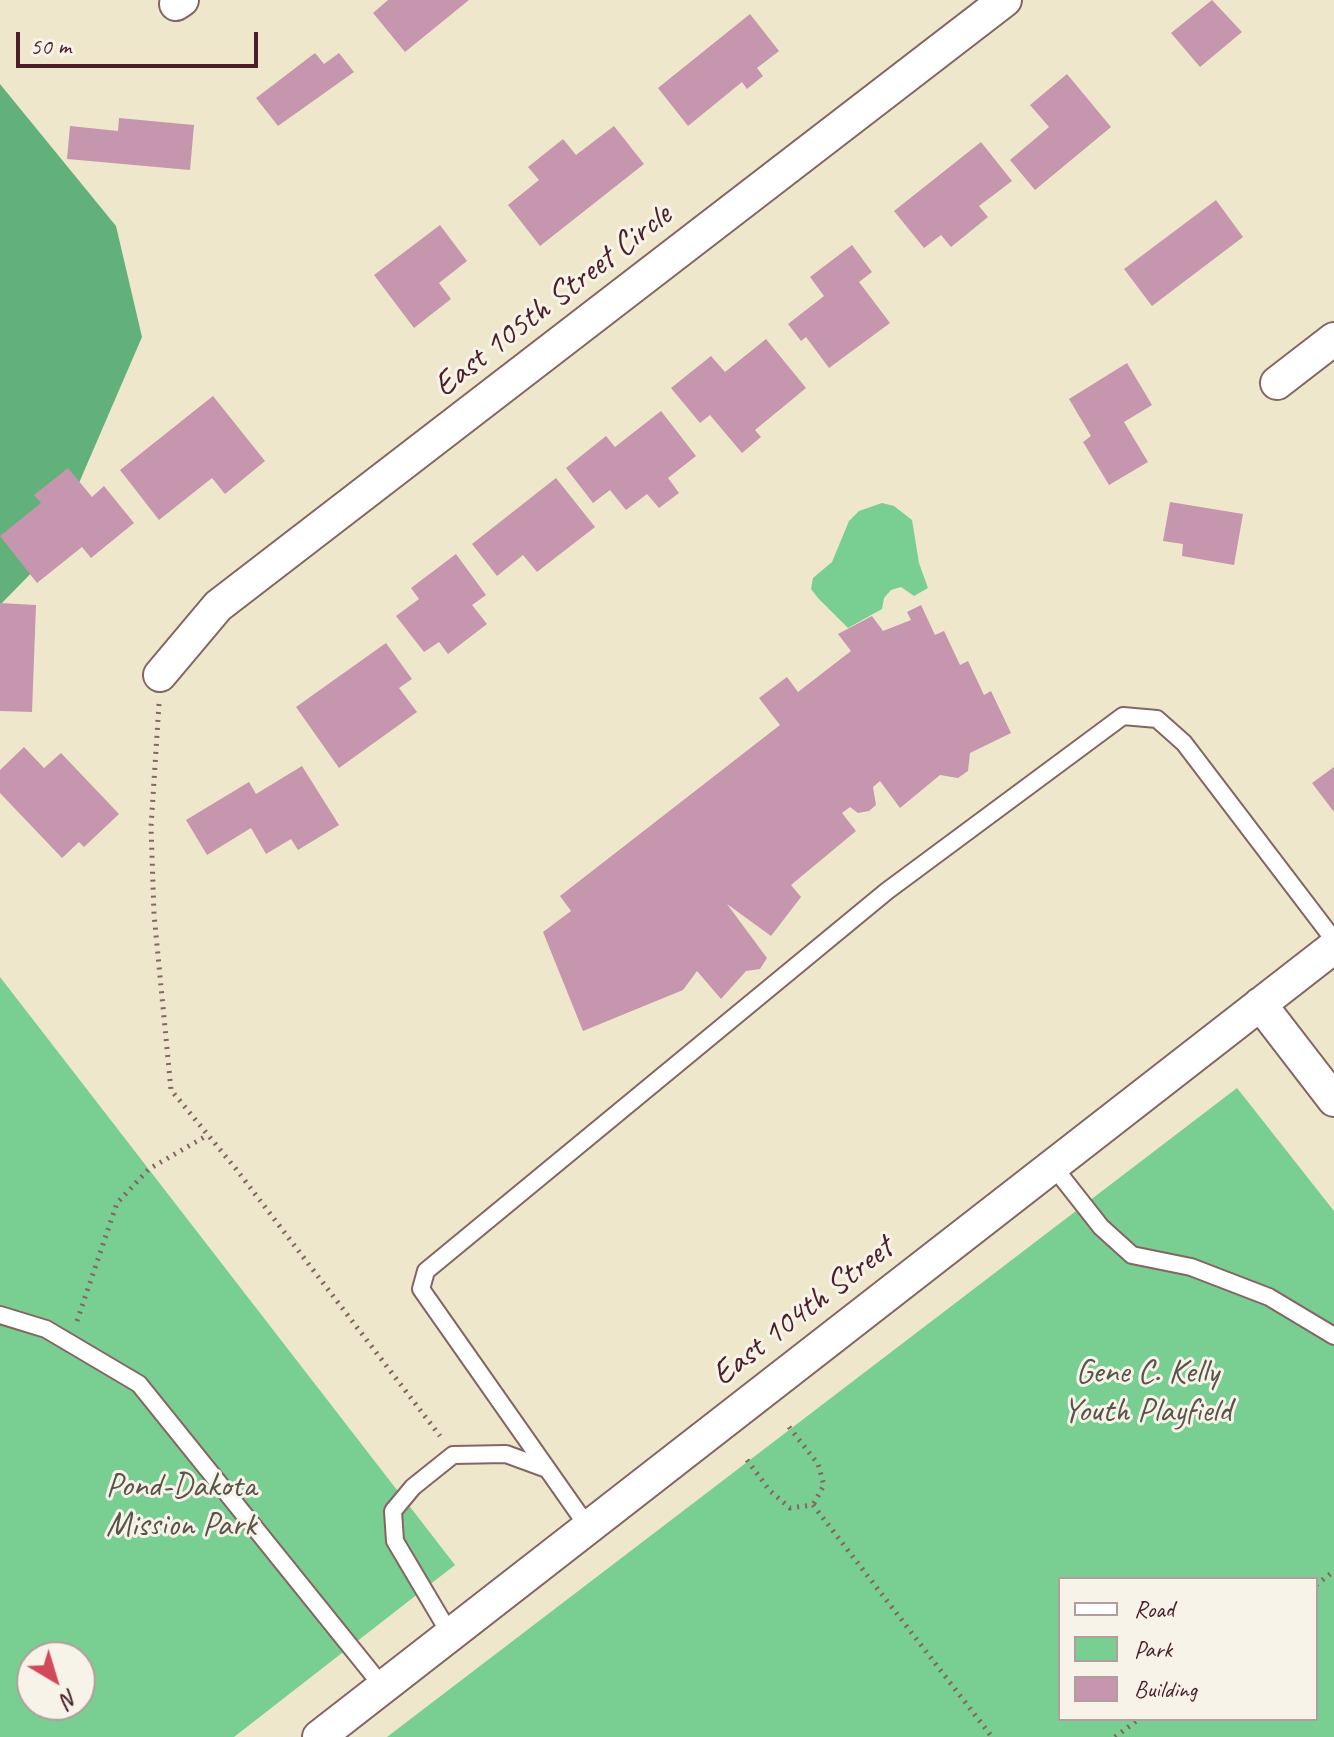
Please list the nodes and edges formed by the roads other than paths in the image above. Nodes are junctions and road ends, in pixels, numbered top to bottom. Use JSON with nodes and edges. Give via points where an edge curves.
{"nodes":[{"id":1,"x":1005,"y":0,"type":"edge"},
{"id":2,"x":1334,"y":339,"type":"edge"},
{"id":3,"x":1277,"y":383,"type":"dead end"},
{"id":4,"x":160,"y":675,"type":"road end"},
{"id":5,"x":1334,"y":940,"type":"edge"},
{"id":6,"x":1334,"y":947,"type":"edge"},
{"id":7,"x":1260,"y":1004,"type":"junction"},
{"id":8,"x":1334,"y":1100,"type":"edge"},
{"id":9,"x":1053,"y":1166,"type":"junction"},
{"id":10,"x":0,"y":1315,"type":"edge"},
{"id":11,"x":1334,"y":1336,"type":"edge"},
{"id":12,"x":549,"y":1469,"type":"junction"},
{"id":13,"x":588,"y":1527,"type":"junction"},
{"id":14,"x":450,"y":1634,"type":"junction"},
{"id":15,"x":383,"y":1687,"type":"junction"},
{"id":16,"x":319,"y":1737,"type":"edge"}],
"edges":[{"from":1,"to":4,"type":"street","name":"East 105th Street Circle","via":[[218,606]]},
{"from":2,"to":3,"type":"street"},
{"from":5,"to":12,"type":"lane","via":[[1184,743],[1157,719],[1123,716],[887,891],[426,1271],[421,1289]]},
{"from":6,"to":7,"type":"street","name":"East 104th Street"},
{"from":7,"to":8,"type":"street"},
{"from":7,"to":9,"type":"street","name":"East 104th Street"},
{"from":9,"to":11,"type":"lane","via":[[1101,1227],[1132,1255],[1191,1267],[1269,1297]]},
{"from":9,"to":13,"type":"street","name":"East 104th Street"},
{"from":10,"to":15,"type":"lane","via":[[46,1329],[139,1384]]},
{"from":12,"to":13,"type":"lane"},
{"from":12,"to":14,"type":"lane","via":[[506,1454],[453,1455],[393,1511],[395,1541]]},
{"from":13,"to":14,"type":"street","name":"East 104th Street"},
{"from":14,"to":15,"type":"street","name":"East 104th Street"},
{"from":15,"to":16,"type":"street","name":"East 104th Street"}]}
